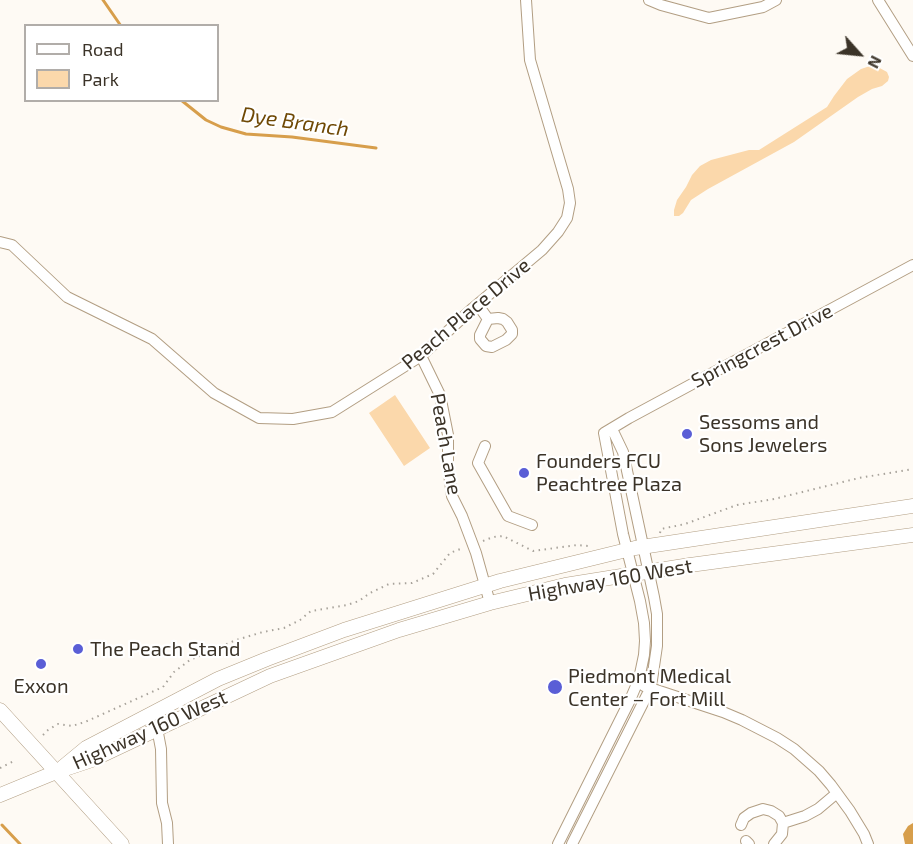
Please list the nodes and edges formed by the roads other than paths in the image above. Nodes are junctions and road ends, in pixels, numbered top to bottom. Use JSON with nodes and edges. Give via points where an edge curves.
{"nodes":[{"id":1,"x":526,"y":0,"type":"edge"},
{"id":2,"x":648,"y":0,"type":"edge"},
{"id":3,"x":776,"y":0,"type":"edge"},
{"id":4,"x":878,"y":0,"type":"edge"},
{"id":5,"x":913,"y":56,"type":"edge"},
{"id":6,"x":0,"y":242,"type":"edge"},
{"id":7,"x":913,"y":265,"type":"edge"},
{"id":8,"x":478,"y":304,"type":"junction"},
{"id":9,"x":488,"y":319,"type":"dead end"},
{"id":10,"x":421,"y":356,"type":"junction"},
{"id":11,"x":608,"y":431,"type":"junction"},
{"id":12,"x":485,"y":446,"type":"dead end"},
{"id":13,"x":913,"y":506,"type":"edge"},
{"id":14,"x":532,"y":525,"type":"dead end"},
{"id":15,"x":913,"y":535,"type":"edge"},
{"id":16,"x":643,"y":547,"type":"junction"},
{"id":17,"x":630,"y":563,"type":"junction"},
{"id":18,"x":648,"y":567,"type":"junction"},
{"id":19,"x":486,"y":585,"type":"junction"},
{"id":20,"x":490,"y":603,"type":"junction"},
{"id":21,"x":637,"y":684,"type":"junction"},
{"id":22,"x":650,"y":688,"type":"junction"},
{"id":23,"x":0,"y":710,"type":"edge"},
{"id":24,"x":157,"y":728,"type":"junction"},
{"id":25,"x":613,"y":734,"type":"junction"},
{"id":26,"x":56,"y":772,"type":"junction"},
{"id":27,"x":837,"y":793,"type":"junction"},
{"id":28,"x":0,"y":795,"type":"edge"},
{"id":29,"x":596,"y":797,"type":"junction"},
{"id":30,"x":783,"y":823,"type":"junction"},
{"id":31,"x":741,"y":825,"type":"dead end"},
{"id":32,"x":567,"y":827,"type":"junction"},
{"id":33,"x":578,"y":832,"type":"junction"},
{"id":34,"x":122,"y":844,"type":"edge"},
{"id":35,"x":168,"y":844,"type":"edge"},
{"id":36,"x":558,"y":844,"type":"edge"},
{"id":37,"x":572,"y":844,"type":"edge"},
{"id":38,"x":774,"y":844,"type":"edge"},
{"id":39,"x":868,"y":844,"type":"edge"}],
"edges":[{"from":1,"to":8,"type":"street","name":"Peach Place Drive","via":[[530,60],[570,203],[567,218],[542,250]]},
{"from":2,"to":3,"type":"street","via":[[709,18],[763,7]]},
{"from":4,"to":5,"type":"street"},
{"from":6,"to":10,"type":"street","name":"Peach Place Drive","via":[[12,245],[66,297],[152,339],[214,393],[259,418],[293,419],[332,412]]},
{"from":7,"to":11,"type":"street","name":"Springcrest Drive"},
{"from":8,"to":9,"type":"street"},
{"from":8,"to":10,"type":"street","name":"Peach Place Drive"},
{"from":10,"to":19,"type":"street","name":"Peach Lane","via":[[440,395],[448,435],[452,496]]},
{"from":11,"to":16,"type":"street","via":[[622,452]]},
{"from":11,"to":17,"type":"street"},
{"from":12,"to":14,"type":"street","via":[[478,463],[508,516]]},
{"from":13,"to":16,"type":"main road","name":"Highway 160 West"},
{"from":15,"to":18,"type":"main road","name":"Highway 160 West"},
{"from":16,"to":17,"type":"main road","name":"Highway 160 West"},
{"from":16,"to":18,"type":"street"},
{"from":17,"to":18,"type":"main road","name":"Highway 160 West"},
{"from":17,"to":19,"type":"main road","name":"Highway 160 West"},
{"from":17,"to":20,"type":"main road","name":"Highway 160 West","via":[[565,585]]},
{"from":17,"to":21,"type":"street","via":[[644,623],[645,641]]},
{"from":18,"to":22,"type":"street","via":[[658,633]]},
{"from":19,"to":20,"type":"street","name":"Peach Lane"},
{"from":19,"to":26,"type":"main road","name":"Highway 160 West","via":[[344,630],[218,679],[86,748]]},
{"from":20,"to":24,"type":"main road","name":"Highway 160 West","via":[[399,630],[270,676]]},
{"from":21,"to":22,"type":"street"},
{"from":21,"to":25,"type":"street"},
{"from":22,"to":27,"type":"street","via":[[723,712],[777,738],[813,765]]},
{"from":22,"to":29,"type":"street"},
{"from":23,"to":26,"type":"main road"},
{"from":24,"to":26,"type":"main road","name":"Highway 160 West","via":[[92,760]]},
{"from":24,"to":35,"type":"street"},
{"from":25,"to":29,"type":"street","via":[[595,782]]},
{"from":25,"to":32,"type":"street"},
{"from":26,"to":28,"type":"main road"},
{"from":26,"to":34,"type":"main road"},
{"from":27,"to":30,"type":"street","via":[[811,813]]},
{"from":27,"to":39,"type":"street"},
{"from":29,"to":33,"type":"street"},
{"from":30,"to":31,"type":"street","via":[[779,816],[763,809],[744,818]]},
{"from":30,"to":38,"type":"street","via":[[782,834]]},
{"from":32,"to":33,"type":"street"},
{"from":32,"to":36,"type":"street"},
{"from":33,"to":37,"type":"street"}]}
